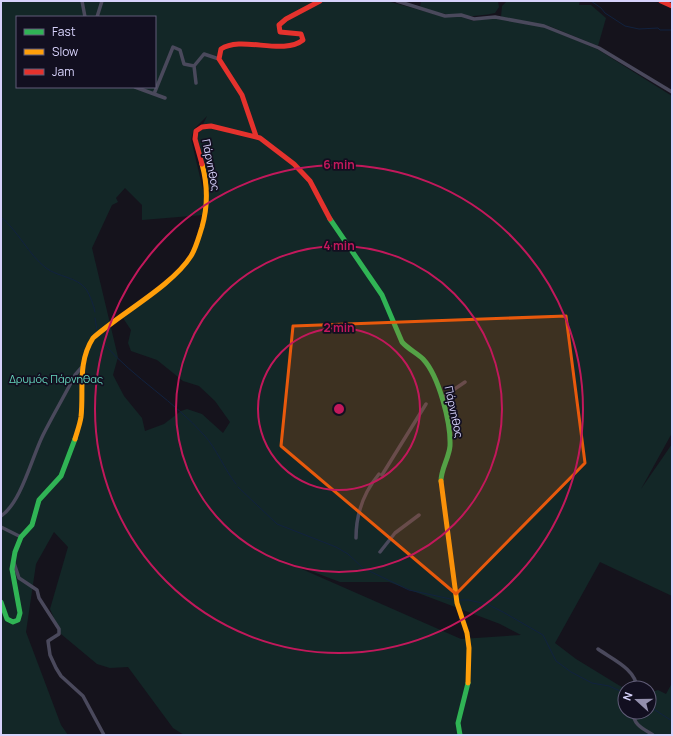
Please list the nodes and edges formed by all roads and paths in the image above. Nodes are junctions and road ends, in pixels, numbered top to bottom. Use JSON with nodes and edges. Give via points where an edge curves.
{"nodes":[{"id":1,"x":82,"y":1,"type":"edge"},
{"id":2,"x":102,"y":1,"type":"edge"},
{"id":3,"x":320,"y":1,"type":"edge"},
{"id":4,"x":397,"y":1,"type":"edge"},
{"id":5,"x":661,"y":1,"type":"edge"},
{"id":6,"x":672,"y":6,"type":"edge"},
{"id":7,"x":85,"y":16,"type":"edge"},
{"id":8,"x":97,"y":16,"type":"edge"},
{"id":9,"x":219,"y":59,"type":"junction"},
{"id":10,"x":194,"y":66,"type":"junction"},
{"id":11,"x":196,"y":83,"type":"dead end"},
{"id":12,"x":138,"y":88,"type":"edge"},
{"id":13,"x":672,"y":92,"type":"edge"},
{"id":14,"x":154,"y":94,"type":"junction"},
{"id":15,"x":165,"y":98,"type":"dead end"},
{"id":16,"x":256,"y":136,"type":"junction"},
{"id":17,"x":82,"y":367,"type":"junction"},
{"id":18,"x":465,"y":382,"type":"dead end"},
{"id":19,"x":443,"y":397,"type":"junction"},
{"id":20,"x":426,"y":404,"type":"dead end"},
{"id":21,"x":419,"y":515,"type":"dead end"},
{"id":22,"x":1,"y":516,"type":"edge"},
{"id":23,"x":1,"y":527,"type":"edge"},
{"id":24,"x":21,"y":537,"type":"junction"},
{"id":25,"x":356,"y":538,"type":"dead end"},
{"id":26,"x":380,"y":552,"type":"dead end"},
{"id":27,"x":13,"y":560,"type":"junction"},
{"id":28,"x":1,"y":602,"type":"edge"},
{"id":29,"x":598,"y":649,"type":"dead end"},
{"id":30,"x":635,"y":680,"type":"edge"},
{"id":31,"x":635,"y":720,"type":"edge"},
{"id":32,"x":104,"y":735,"type":"edge"},
{"id":33,"x":460,"y":735,"type":"edge"},
{"id":34,"x":653,"y":735,"type":"edge"}],
"edges":[{"from":1,"to":7,"type":"street"},
{"from":2,"to":8,"type":"street"},
{"from":3,"to":9,"type":"main road","via":[[286,20],[278,29],[283,33],[301,34],[303,40],[298,44],[227,45],[221,49]]},
{"from":4,"to":13,"type":"street","via":[[445,16],[461,15],[474,19],[495,17],[544,26],[599,48]]},
{"from":5,"to":6,"type":"main road"},
{"from":9,"to":10,"type":"street","via":[[204,54]]},
{"from":9,"to":16,"type":"main road","via":[[242,95]]},
{"from":10,"to":11,"type":"street"},
{"from":10,"to":14,"type":"street","via":[[185,65],[180,50],[173,47]]},
{"from":12,"to":14,"type":"street"},
{"from":14,"to":15,"type":"street"},
{"from":16,"to":17,"type":"main road","name":"Πάρνηθος","via":[[214,127],[204,126],[197,130],[195,140],[205,176],[207,204],[203,227],[194,250],[184,265],[163,284],[94,338],[86,352]]},
{"from":16,"to":19,"type":"main road","name":"Πάρνηθος","via":[[294,164],[310,181],[330,219],[382,295],[402,342],[427,363]]},
{"from":17,"to":22,"type":"street","via":[[74,375],[42,436],[34,460],[11,507]]},
{"from":17,"to":24,"type":"main road","name":"Πάρνηθος","via":[[81,418],[73,447],[61,476],[39,500],[32,525]]},
{"from":18,"to":19,"type":"street"},
{"from":19,"to":33,"type":"main road","name":"Πάρνηθος","via":[[450,447],[441,476],[441,485],[457,603],[467,634],[470,668],[468,688],[458,723]]},
{"from":20,"to":25,"type":"street","via":[[374,480],[359,512]]},
{"from":21,"to":26,"type":"street","via":[[395,533]]},
{"from":23,"to":24,"type":"street"},
{"from":24,"to":27,"type":"main road","name":"Πάρνηθος"},
{"from":27,"to":28,"type":"main road","name":"Πάρνηθος","via":[[13,581],[20,613],[18,620],[11,622],[7,619]]},
{"from":27,"to":32,"type":"street","via":[[19,578],[37,590],[39,598],[59,628],[59,634],[48,641],[47,645],[56,668],[83,696]]},
{"from":29,"to":30,"type":"street","via":[[631,672]]},
{"from":31,"to":34,"type":"street"}]}
